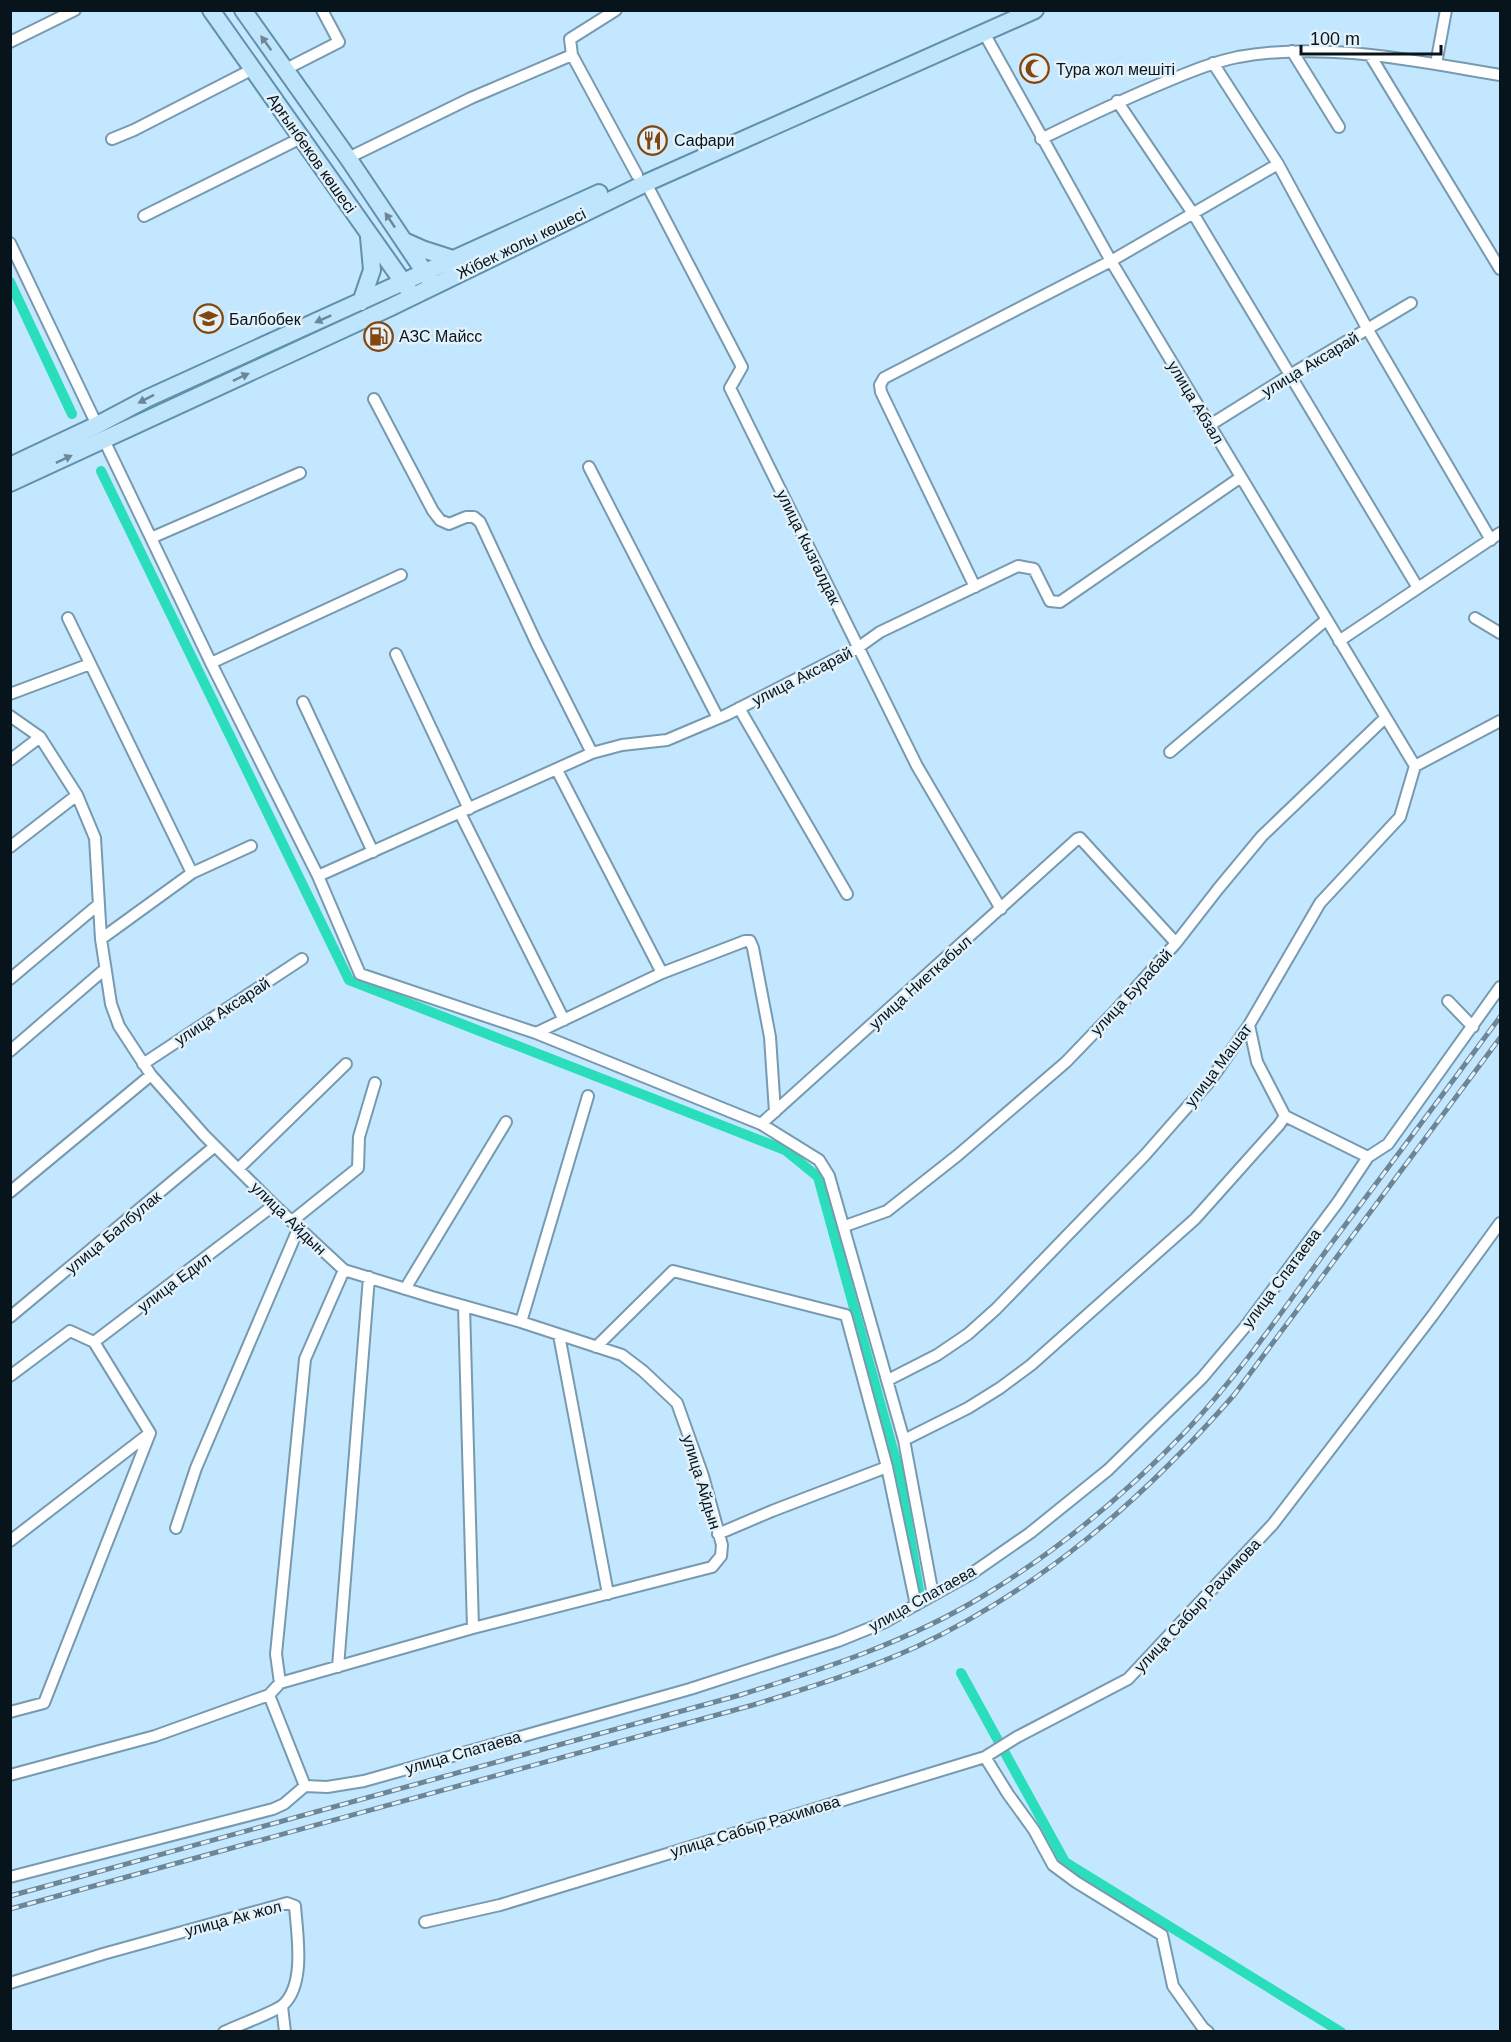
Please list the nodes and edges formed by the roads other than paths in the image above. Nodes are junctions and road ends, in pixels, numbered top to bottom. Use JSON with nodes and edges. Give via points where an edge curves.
{"nodes":[{"id":1,"x":75,"y":10,"type":"edge"},
{"id":2,"x":211,"y":10,"type":"edge"},
{"id":3,"x":243,"y":10,"type":"edge"},
{"id":4,"x":322,"y":10,"type":"edge"},
{"id":5,"x":616,"y":10,"type":"edge"},
{"id":6,"x":1009,"y":10,"type":"edge"},
{"id":7,"x":1035,"y":10,"type":"edge"},
{"id":8,"x":1446,"y":10,"type":"edge"},
{"id":9,"x":984,"y":33,"type":"junction"},
{"id":10,"x":10,"y":42,"type":"edge"},
{"id":11,"x":1292,"y":51,"type":"junction"},
{"id":12,"x":572,"y":55,"type":"junction"},
{"id":13,"x":1370,"y":55,"type":"junction"},
{"id":14,"x":1213,"y":63,"type":"junction"},
{"id":15,"x":1437,"y":64,"type":"junction"},
{"id":16,"x":253,"y":69,"type":"junction"},
{"id":17,"x":286,"y":69,"type":"junction"},
{"id":18,"x":1500,"y":75,"type":"edge"},
{"id":19,"x":1117,"y":101,"type":"junction"},
{"id":20,"x":1340,"y":127,"type":"dead end"},
{"id":21,"x":301,"y":138,"type":"junction"},
{"id":22,"x":112,"y":139,"type":"dead end"},
{"id":23,"x":1041,"y":139,"type":"junction"},
{"id":24,"x":348,"y":158,"type":"junction"},
{"id":25,"x":1278,"y":164,"type":"junction"},
{"id":26,"x":641,"y":179,"type":"junction"},
{"id":27,"x":1194,"y":215,"type":"junction"},
{"id":28,"x":144,"y":216,"type":"dead end"},
{"id":29,"x":369,"y":233,"type":"junction"},
{"id":30,"x":403,"y":241,"type":"junction"},
{"id":31,"x":10,"y":243,"type":"edge"},
{"id":32,"x":453,"y":259,"type":"junction"},
{"id":33,"x":1111,"y":261,"type":"junction"},
{"id":34,"x":1500,"y":269,"type":"edge"},
{"id":35,"x":429,"y":279,"type":"junction"},
{"id":36,"x":403,"y":282,"type":"junction"},
{"id":37,"x":413,"y":296,"type":"junction"},
{"id":38,"x":362,"y":302,"type":"junction"},
{"id":39,"x":1411,"y":303,"type":"dead end"},
{"id":40,"x":1368,"y":330,"type":"junction"},
{"id":41,"x":1290,"y":375,"type":"junction"},
{"id":42,"x":374,"y":399,"type":"dead end"},
{"id":43,"x":1210,"y":425,"type":"junction"},
{"id":44,"x":100,"y":433,"type":"junction"},
{"id":45,"x":10,"y":466,"type":"edge"},
{"id":46,"x":589,"y":467,"type":"dead end"},
{"id":47,"x":300,"y":473,"type":"dead end"},
{"id":48,"x":1241,"y":477,"type":"junction"},
{"id":49,"x":10,"y":483,"type":"edge"},
{"id":50,"x":1500,"y":533,"type":"edge"},
{"id":51,"x":151,"y":538,"type":"junction"},
{"id":52,"x":1491,"y":540,"type":"junction"},
{"id":53,"x":401,"y":575,"type":"dead end"},
{"id":54,"x":975,"y":587,"type":"junction"},
{"id":55,"x":1418,"y":588,"type":"junction"},
{"id":56,"x":68,"y":618,"type":"dead end"},
{"id":57,"x":1475,"y":618,"type":"dead end"},
{"id":58,"x":1326,"y":620,"type":"junction"},
{"id":59,"x":1500,"y":633,"type":"edge"},
{"id":60,"x":1339,"y":641,"type":"junction"},
{"id":61,"x":859,"y":648,"type":"junction"},
{"id":62,"x":396,"y":654,"type":"dead end"},
{"id":63,"x":210,"y":663,"type":"junction"},
{"id":64,"x":90,"y":664,"type":"junction"},
{"id":65,"x":10,"y":694,"type":"edge"},
{"id":66,"x":303,"y":702,"type":"dead end"},
{"id":67,"x":739,"y":708,"type":"junction"},
{"id":68,"x":10,"y":716,"type":"edge"},
{"id":69,"x":718,"y":718,"type":"junction"},
{"id":70,"x":1385,"y":718,"type":"junction"},
{"id":71,"x":1500,"y":721,"type":"edge"},
{"id":72,"x":40,"y":737,"type":"junction"},
{"id":73,"x":1170,"y":752,"type":"dead end"},
{"id":74,"x":592,"y":753,"type":"junction"},
{"id":75,"x":10,"y":760,"type":"edge"},
{"id":76,"x":1415,"y":766,"type":"junction"},
{"id":77,"x":556,"y":770,"type":"junction"},
{"id":78,"x":77,"y":795,"type":"junction"},
{"id":79,"x":465,"y":811,"type":"junction"},
{"id":80,"x":251,"y":846,"type":"dead end"},
{"id":81,"x":10,"y":847,"type":"edge"},
{"id":82,"x":373,"y":852,"type":"junction"},
{"id":83,"x":192,"y":873,"type":"junction"},
{"id":84,"x":318,"y":876,"type":"junction"},
{"id":85,"x":847,"y":894,"type":"dead end"},
{"id":86,"x":99,"y":904,"type":"junction"},
{"id":87,"x":1001,"y":909,"type":"junction"},
{"id":88,"x":100,"y":939,"type":"junction"},
{"id":89,"x":1176,"y":943,"type":"junction"},
{"id":90,"x":302,"y":959,"type":"dead end"},
{"id":91,"x":105,"y":969,"type":"junction"},
{"id":92,"x":662,"y":973,"type":"junction"},
{"id":93,"x":10,"y":979,"type":"edge"},
{"id":94,"x":1500,"y":987,"type":"edge"},
{"id":95,"x":1448,"y":1001,"type":"dead end"},
{"id":96,"x":564,"y":1020,"type":"junction"},
{"id":97,"x":1249,"y":1025,"type":"junction"},
{"id":98,"x":1473,"y":1027,"type":"junction"},
{"id":99,"x":536,"y":1033,"type":"junction"},
{"id":100,"x":10,"y":1051,"type":"edge"},
{"id":101,"x":142,"y":1064,"type":"junction"},
{"id":102,"x":346,"y":1064,"type":"dead end"},
{"id":103,"x":151,"y":1075,"type":"junction"},
{"id":104,"x":375,"y":1083,"type":"dead end"},
{"id":105,"x":588,"y":1096,"type":"dead end"},
{"id":106,"x":775,"y":1112,"type":"junction"},
{"id":107,"x":1285,"y":1116,"type":"junction"},
{"id":108,"x":506,"y":1122,"type":"dead end"},
{"id":109,"x":761,"y":1124,"type":"junction"},
{"id":110,"x":215,"y":1146,"type":"junction"},
{"id":111,"x":1368,"y":1157,"type":"junction"},
{"id":112,"x":238,"y":1169,"type":"junction"},
{"id":113,"x":10,"y":1192,"type":"edge"},
{"id":114,"x":274,"y":1205,"type":"junction"},
{"id":115,"x":1500,"y":1223,"type":"edge"},
{"id":116,"x":295,"y":1224,"type":"junction"},
{"id":117,"x":845,"y":1226,"type":"junction"},
{"id":118,"x":344,"y":1270,"type":"junction"},
{"id":119,"x":369,"y":1277,"type":"junction"},
{"id":120,"x":405,"y":1289,"type":"junction"},
{"id":121,"x":464,"y":1306,"type":"junction"},
{"id":122,"x":10,"y":1317,"type":"edge"},
{"id":123,"x":521,"y":1322,"type":"junction"},
{"id":124,"x":559,"y":1335,"type":"junction"},
{"id":125,"x":94,"y":1342,"type":"junction"},
{"id":126,"x":596,"y":1347,"type":"junction"},
{"id":127,"x":10,"y":1376,"type":"edge"},
{"id":128,"x":888,"y":1380,"type":"junction"},
{"id":129,"x":150,"y":1433,"type":"junction"},
{"id":130,"x":904,"y":1440,"type":"junction"},
{"id":131,"x":887,"y":1467,"type":"junction"},
{"id":132,"x":176,"y":1528,"type":"dead end"},
{"id":133,"x":718,"y":1534,"type":"junction"},
{"id":134,"x":10,"y":1541,"type":"edge"},
{"id":135,"x":608,"y":1594,"type":"junction"},
{"id":136,"x":933,"y":1595,"type":"junction"},
{"id":137,"x":916,"y":1605,"type":"junction"},
{"id":138,"x":473,"y":1628,"type":"junction"},
{"id":139,"x":338,"y":1667,"type":"junction"},
{"id":140,"x":280,"y":1683,"type":"junction"},
{"id":141,"x":269,"y":1695,"type":"junction"},
{"id":142,"x":10,"y":1713,"type":"edge"},
{"id":143,"x":985,"y":1757,"type":"junction"},
{"id":144,"x":10,"y":1775,"type":"edge"},
{"id":145,"x":305,"y":1786,"type":"junction"},
{"id":146,"x":10,"y":1877,"type":"edge"},
{"id":147,"x":425,"y":1922,"type":"dead end"},
{"id":148,"x":10,"y":1983,"type":"edge"},
{"id":149,"x":282,"y":2006,"type":"junction"},
{"id":150,"x":224,"y":2031,"type":"edge"},
{"id":151,"x":285,"y":2031,"type":"edge"},
{"id":152,"x":1208,"y":2031,"type":"edge"}],
"edges":[{"from":1,"to":10,"type":"street"},
{"from":2,"to":16,"type":"main road","name":"Арғынбеков көшесі"},
{"from":17,"to":3,"type":"main road","name":"Арғынбеков көшесі","one_way":true},
{"from":4,"to":17,"type":"street","via":[[339,42]]},
{"from":5,"to":12,"type":"street","via":[[570,39]]},
{"from":6,"to":26,"type":"main road","name":"Жібек жолы көшесі"},
{"from":7,"to":9,"type":"main road","name":"Жібек жолы көшесі"},
{"from":8,"to":15,"type":"street"},
{"from":9,"to":23,"type":"street","name":"улица Абзал"},
{"from":9,"to":26,"type":"main road","name":"Жібек жолы көшесі"},
{"from":11,"to":13,"type":"street"},
{"from":11,"to":14,"type":"street"},
{"from":11,"to":20,"type":"street"},
{"from":12,"to":24,"type":"street","via":[[471,98]]},
{"from":12,"to":26,"type":"street"},
{"from":13,"to":15,"type":"street"},
{"from":13,"to":34,"type":"street"},
{"from":14,"to":19,"type":"street"},
{"from":14,"to":25,"type":"street"},
{"from":15,"to":18,"type":"street"},
{"from":16,"to":21,"type":"main road","name":"Арғынбеков көшесі"},
{"from":16,"to":22,"type":"street"},
{"from":17,"to":24,"type":"main road","name":"Арғынбеков көшесі"},
{"from":19,"to":23,"type":"street"},
{"from":19,"to":27,"type":"street"},
{"from":21,"to":28,"type":"street"},
{"from":21,"to":29,"type":"main road","name":"Арғынбеков көшесі"},
{"from":23,"to":33,"type":"street","name":"улица Абзал"},
{"from":30,"to":24,"type":"main road","name":"Арғынбеков көшесі","one_way":true},
{"from":25,"to":27,"type":"street"},
{"from":25,"to":40,"type":"street"},
{"from":26,"to":32,"type":"main road","name":"Жібек жолы көшесі"},
{"from":26,"to":35,"type":"main road","name":"Жібек жолы көшесі"},
{"from":26,"to":61,"type":"street","name":"улица Кызгалдак","via":[[742,367],[730,388]]},
{"from":27,"to":33,"type":"street"},
{"from":27,"to":41,"type":"street"},
{"from":29,"to":36,"type":"main road","name":"Арғынбеков көшесі"},
{"from":29,"to":38,"type":"main road","via":[[372,270]]},
{"from":30,"to":32,"type":"main road"},
{"from":30,"to":35,"type":"main road","name":"Арғынбеков көшесі"},
{"from":31,"to":44,"type":"street"},
{"from":32,"to":35,"type":"main road","name":"Жібек жолы көшесі"},
{"from":33,"to":43,"type":"street","name":"улица Абзал"},
{"from":33,"to":54,"type":"street","via":[[884,378],[880,385]]},
{"from":35,"to":36,"type":"main road","name":"Жібек жолы көшесі"},
{"from":35,"to":37,"type":"main road","name":"Жібек жолы көшесі"},
{"from":36,"to":37,"type":"main road","name":"Арғынбеков көшесі"},
{"from":36,"to":38,"type":"main road","name":"Жібек жолы көшесі"},
{"from":44,"to":37,"type":"main road","name":"Жібек жолы көшесі","one_way":true},
{"from":38,"to":44,"type":"main road","name":"Жібек жолы көшесі","one_way":true,"via":[[148,398]]},
{"from":39,"to":40,"type":"street","name":"улица Аксарай"},
{"from":40,"to":41,"type":"street","name":"улица Аксарай"},
{"from":40,"to":52,"type":"street"},
{"from":41,"to":43,"type":"street","name":"улица Аксарай"},
{"from":41,"to":55,"type":"street"},
{"from":42,"to":74,"type":"street","via":[[440,520],[449,524],[474,517],[480,522]]},
{"from":43,"to":48,"type":"street","name":"улица Абзал"},
{"from":44,"to":45,"type":"main road","name":"Жібек жолы көшесі"},
{"from":49,"to":44,"type":"main road","name":"Жібек жолы көшесі","one_way":true},
{"from":44,"to":51,"type":"street"},
{"from":46,"to":69,"type":"street"},
{"from":47,"to":51,"type":"street"},
{"from":48,"to":54,"type":"street","name":"улица Аксарай","via":[[1060,602],[1050,601],[1034,569],[1026,566],[1018,566]]},
{"from":48,"to":58,"type":"street","name":"улица Абзал"},
{"from":50,"to":52,"type":"street"},
{"from":51,"to":63,"type":"street"},
{"from":52,"to":55,"type":"street"},
{"from":53,"to":63,"type":"street"},
{"from":54,"to":61,"type":"street","name":"улица Аксарай","via":[[880,632]]},
{"from":55,"to":60,"type":"street"},
{"from":56,"to":64,"type":"street"},
{"from":57,"to":59,"type":"street"},
{"from":58,"to":60,"type":"street","name":"улица Абзал"},
{"from":58,"to":73,"type":"street"},
{"from":60,"to":70,"type":"street","name":"улица Абзал"},
{"from":61,"to":67,"type":"street","name":"улица Аксарай"},
{"from":61,"to":87,"type":"street","name":"улица Кызгалдак","via":[[917,766]]},
{"from":62,"to":79,"type":"street"},
{"from":63,"to":84,"type":"street"},
{"from":64,"to":65,"type":"street"},
{"from":64,"to":83,"type":"street"},
{"from":66,"to":82,"type":"street"},
{"from":67,"to":69,"type":"street","name":"улица Аксарай"},
{"from":67,"to":85,"type":"street"},
{"from":68,"to":72,"type":"street","name":"улица Айдын"},
{"from":69,"to":74,"type":"street","name":"улица Аксарай","via":[[667,740]]},
{"from":70,"to":76,"type":"street","name":"улица Абзал"},
{"from":70,"to":89,"type":"street","name":"улица Бурабай","via":[[1262,836]]},
{"from":71,"to":76,"type":"street"},
{"from":72,"to":75,"type":"street"},
{"from":72,"to":78,"type":"street","name":"улица Айдын"},
{"from":74,"to":77,"type":"street","name":"улица Аксарай"},
{"from":76,"to":97,"type":"street","name":"улица Машат","via":[[1400,816],[1320,903]]},
{"from":77,"to":79,"type":"street","name":"улица Аксарай"},
{"from":77,"to":92,"type":"street"},
{"from":78,"to":81,"type":"street"},
{"from":78,"to":86,"type":"street","name":"улица Айдын","via":[[95,838]]},
{"from":79,"to":82,"type":"street","name":"улица Аксарай"},
{"from":79,"to":96,"type":"street"},
{"from":80,"to":83,"type":"street"},
{"from":82,"to":84,"type":"street","name":"улица Аксарай"},
{"from":83,"to":88,"type":"street"},
{"from":84,"to":99,"type":"street","via":[[360,974]]},
{"from":86,"to":88,"type":"street","name":"улица Айдын"},
{"from":86,"to":93,"type":"street"},
{"from":87,"to":89,"type":"street","name":"улица Ниеткабыл","via":[[1080,838]]},
{"from":87,"to":106,"type":"street","name":"улица Ниеткабыл"},
{"from":88,"to":91,"type":"street","name":"улица Айдын"},
{"from":89,"to":117,"type":"street","name":"улица Бурабай","via":[[1066,1062],[958,1155],[887,1211]]},
{"from":90,"to":101,"type":"street","name":"улица Аксарай"},
{"from":91,"to":100,"type":"street"},
{"from":91,"to":101,"type":"street","name":"улица Айдын","via":[[119,1026]]},
{"from":92,"to":96,"type":"street"},
{"from":92,"to":106,"type":"street","via":[[750,941],[770,1037]]},
{"from":94,"to":98,"type":"street","name":"улица Спатаева"},
{"from":95,"to":98,"type":"street"},
{"from":96,"to":99,"type":"street"},
{"from":97,"to":107,"type":"street","via":[[1257,1062]]},
{"from":97,"to":128,"type":"street","name":"улица Машат","via":[[1210,1081],[1145,1155],[996,1309],[937,1355]]},
{"from":98,"to":111,"type":"street","name":"улица Спатаева","via":[[1388,1144]]},
{"from":99,"to":109,"type":"street"},
{"from":101,"to":103,"type":"street","name":"улица Айдын"},
{"from":102,"to":112,"type":"street"},
{"from":103,"to":110,"type":"street","name":"улица Айдын"},
{"from":103,"to":113,"type":"street"},
{"from":104,"to":116,"type":"street","via":[[359,1137],[358,1168]]},
{"from":105,"to":123,"type":"street"},
{"from":106,"to":109,"type":"street","name":"улица Ниеткабыл"},
{"from":107,"to":111,"type":"street"},
{"from":107,"to":130,"type":"street","via":[[1195,1219],[1032,1365],[968,1408]]},
{"from":108,"to":120,"type":"street"},
{"from":109,"to":117,"type":"street","via":[[819,1160],[829,1176]]},
{"from":110,"to":112,"type":"street","name":"улица Айдын"},
{"from":110,"to":122,"type":"street","name":"улица Балбулак"},
{"from":111,"to":136,"type":"street","name":"улица Спатаева","via":[[1245,1327],[1154,1427],[1030,1533]]},
{"from":112,"to":114,"type":"street","name":"улица Айдын"},
{"from":114,"to":116,"type":"street","name":"улица Айдын"},
{"from":114,"to":125,"type":"street","name":"улица Едил"},
{"from":115,"to":143,"type":"street","name":"улица Сабыр Рахимова","via":[[1273,1524],[1128,1679]]},
{"from":116,"to":118,"type":"street","name":"улица Айдын"},
{"from":116,"to":132,"type":"street","via":[[196,1468]]},
{"from":117,"to":128,"type":"street"},
{"from":118,"to":119,"type":"street","name":"улица Айдын"},
{"from":118,"to":140,"type":"street","via":[[305,1359],[276,1654]]},
{"from":119,"to":120,"type":"street","name":"улица Айдын"},
{"from":119,"to":139,"type":"street"},
{"from":120,"to":121,"type":"street","name":"улица Айдын"},
{"from":121,"to":123,"type":"street","name":"улица Айдын"},
{"from":121,"to":138,"type":"street"},
{"from":123,"to":124,"type":"street","name":"улица Айдын"},
{"from":124,"to":126,"type":"street","name":"улица Айдын"},
{"from":124,"to":135,"type":"street"},
{"from":125,"to":127,"type":"street","via":[[70,1331]]},
{"from":125,"to":129,"type":"street"},
{"from":126,"to":131,"type":"street","via":[[673,1271],[846,1315]]},
{"from":126,"to":133,"type":"street","name":"улица Айдын","via":[[622,1355],[676,1403]]},
{"from":128,"to":130,"type":"street"},
{"from":129,"to":134,"type":"street"},
{"from":129,"to":142,"type":"street","via":[[44,1703]]},
{"from":130,"to":136,"type":"street"},
{"from":131,"to":133,"type":"street"},
{"from":131,"to":137,"type":"street"},
{"from":133,"to":135,"type":"street","name":"улица Айдын","via":[[721,1556],[712,1568]]},
{"from":135,"to":138,"type":"street"},
{"from":136,"to":137,"type":"street","name":"улица Спатаева"},
{"from":137,"to":145,"type":"street","name":"улица Спатаева","via":[[838,1641],[690,1689],[364,1781]]},
{"from":138,"to":139,"type":"street"},
{"from":139,"to":140,"type":"street"},
{"from":140,"to":141,"type":"street"},
{"from":141,"to":144,"type":"street","via":[[155,1736]]},
{"from":141,"to":145,"type":"street"},
{"from":143,"to":147,"type":"street","name":"улица Сабыр Рахимова","via":[[500,1905]]},
{"from":143,"to":152,"type":"street","via":[[1053,1865],[1162,1935],[1173,1986]]},
{"from":145,"to":146,"type":"street","via":[[273,1809]]},
{"from":148,"to":149,"type":"street","name":"улица Ак жол","via":[[287,1903],[295,1906],[299,1969],[291,1994]]},
{"from":149,"to":150,"type":"street"},
{"from":149,"to":151,"type":"street"}]}
